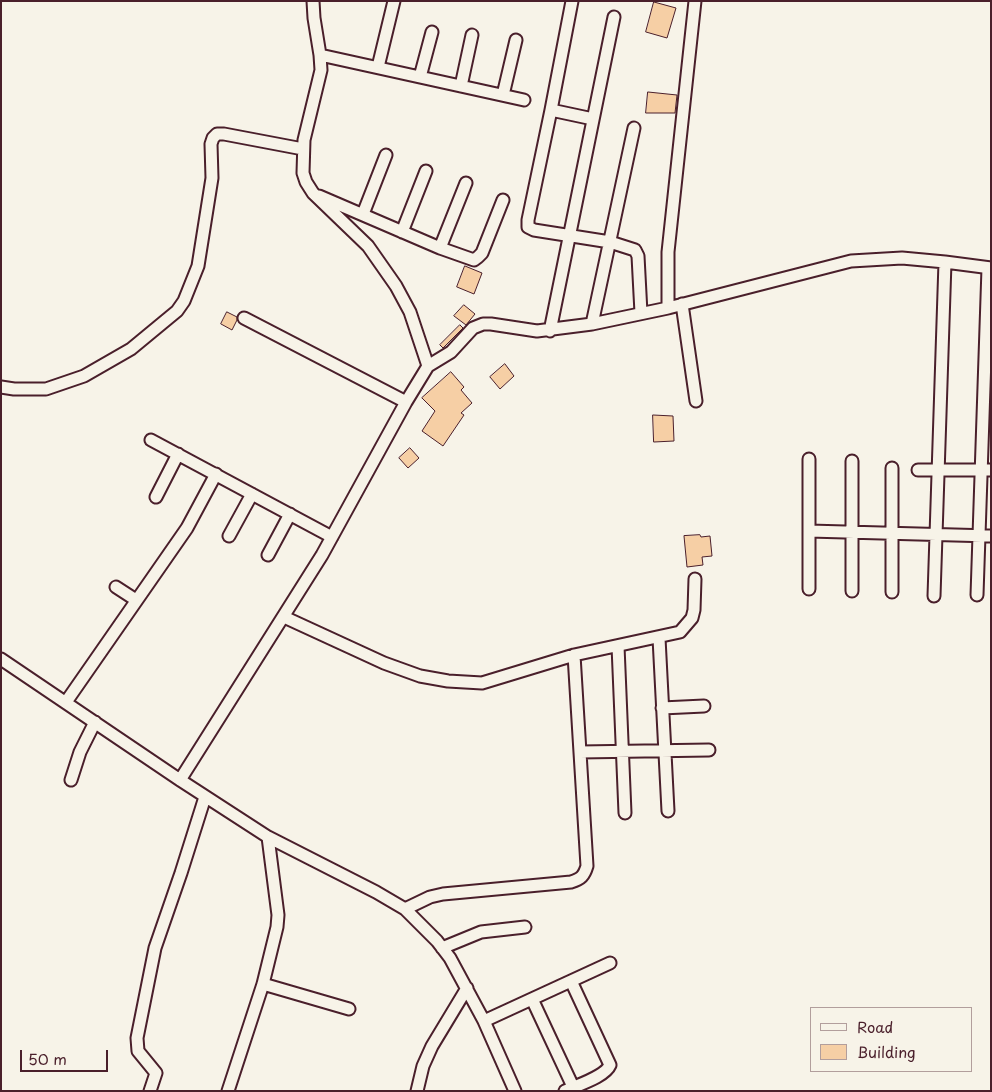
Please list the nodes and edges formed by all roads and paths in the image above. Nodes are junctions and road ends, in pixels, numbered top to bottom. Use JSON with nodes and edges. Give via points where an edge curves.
{"nodes":[{"id":1,"x":313,"y":1,"type":"edge"},
{"id":2,"x":394,"y":1,"type":"edge"},
{"id":3,"x":572,"y":1,"type":"edge"},
{"id":4,"x":695,"y":1,"type":"edge"},
{"id":5,"x":614,"y":17,"type":"dead end"},
{"id":6,"x":432,"y":32,"type":"dead end"},
{"id":7,"x":472,"y":35,"type":"dead end"},
{"id":8,"x":516,"y":40,"type":"dead end"},
{"id":9,"x":320,"y":55,"type":"junction"},
{"id":10,"x":378,"y":68,"type":"junction"},
{"id":11,"x":420,"y":77,"type":"junction"},
{"id":12,"x":461,"y":86,"type":"junction"},
{"id":13,"x":503,"y":95,"type":"junction"},
{"id":14,"x":524,"y":100,"type":"dead end"},
{"id":15,"x":552,"y":110,"type":"junction"},
{"id":16,"x":593,"y":119,"type":"junction"},
{"id":17,"x":634,"y":128,"type":"dead end"},
{"id":18,"x":303,"y":149,"type":"junction"},
{"id":19,"x":386,"y":155,"type":"dead end"},
{"id":20,"x":426,"y":171,"type":"dead end"},
{"id":21,"x":466,"y":183,"type":"dead end"},
{"id":22,"x":313,"y":193,"type":"junction"},
{"id":23,"x":504,"y":200,"type":"dead end"},
{"id":24,"x":363,"y":214,"type":"junction"},
{"id":25,"x":402,"y":232,"type":"junction"},
{"id":26,"x":569,"y":234,"type":"junction"},
{"id":27,"x":610,"y":242,"type":"junction"},
{"id":28,"x":440,"y":248,"type":"junction"},
{"id":29,"x":945,"y":262,"type":"junction"},
{"id":30,"x":989,"y":268,"type":"edge"},
{"id":31,"x":682,"y":304,"type":"junction"},
{"id":32,"x":668,"y":308,"type":"junction"},
{"id":33,"x":641,"y":312,"type":"junction"},
{"id":34,"x":244,"y":318,"type":"dead end"},
{"id":35,"x":592,"y":324,"type":"junction"},
{"id":36,"x":550,"y":331,"type":"junction"},
{"id":37,"x":428,"y":366,"type":"junction"},
{"id":38,"x":1,"y":387,"type":"edge"},
{"id":39,"x":696,"y":401,"type":"dead end"},
{"id":40,"x":406,"y":402,"type":"junction"},
{"id":41,"x":151,"y":440,"type":"dead end"},
{"id":42,"x":178,"y":454,"type":"junction"},
{"id":43,"x":809,"y":460,"type":"dead end"},
{"id":44,"x":852,"y":461,"type":"dead end"},
{"id":45,"x":892,"y":468,"type":"dead end"},
{"id":46,"x":918,"y":470,"type":"dead end"},
{"id":47,"x":938,"y":470,"type":"junction"},
{"id":48,"x":986,"y":470,"type":"edge"},
{"id":49,"x":216,"y":474,"type":"junction"},
{"id":50,"x":252,"y":494,"type":"junction"},
{"id":51,"x":156,"y":497,"type":"dead end"},
{"id":52,"x":290,"y":514,"type":"junction"},
{"id":53,"x":809,"y":531,"type":"junction"},
{"id":54,"x":852,"y":532,"type":"junction"},
{"id":55,"x":892,"y":533,"type":"junction"},
{"id":56,"x":936,"y":535,"type":"junction"},
{"id":57,"x":229,"y":536,"type":"dead end"},
{"id":58,"x":985,"y":536,"type":"edge"},
{"id":59,"x":332,"y":537,"type":"junction"},
{"id":60,"x":268,"y":555,"type":"dead end"},
{"id":61,"x":695,"y":579,"type":"dead end"},
{"id":62,"x":116,"y":587,"type":"dead end"},
{"id":63,"x":809,"y":589,"type":"dead end"},
{"id":64,"x":852,"y":590,"type":"dead end"},
{"id":65,"x":892,"y":592,"type":"dead end"},
{"id":66,"x":977,"y":595,"type":"dead end"},
{"id":67,"x":934,"y":596,"type":"dead end"},
{"id":68,"x":136,"y":600,"type":"junction"},
{"id":69,"x":284,"y":617,"type":"junction"},
{"id":70,"x":659,"y":638,"type":"junction"},
{"id":71,"x":618,"y":646,"type":"junction"},
{"id":72,"x":574,"y":655,"type":"junction"},
{"id":73,"x":1,"y":659,"type":"edge"},
{"id":74,"x":66,"y":702,"type":"junction"},
{"id":75,"x":704,"y":706,"type":"dead end"},
{"id":76,"x":662,"y":708,"type":"junction"},
{"id":77,"x":95,"y":722,"type":"junction"},
{"id":78,"x":665,"y":750,"type":"junction"},
{"id":79,"x":709,"y":750,"type":"dead end"},
{"id":80,"x":622,"y":751,"type":"junction"},
{"id":81,"x":580,"y":752,"type":"junction"},
{"id":82,"x":71,"y":780,"type":"dead end"},
{"id":83,"x":180,"y":780,"type":"junction"},
{"id":84,"x":204,"y":797,"type":"junction"},
{"id":85,"x":668,"y":811,"type":"dead end"},
{"id":86,"x":625,"y":813,"type":"dead end"},
{"id":87,"x":268,"y":837,"type":"junction"},
{"id":88,"x":406,"y":909,"type":"junction"},
{"id":89,"x":525,"y":927,"type":"dead end"},
{"id":90,"x":442,"y":948,"type":"junction"},
{"id":91,"x":610,"y":963,"type":"dead end"},
{"id":92,"x":571,"y":981,"type":"junction"},
{"id":93,"x":263,"y":984,"type":"junction"},
{"id":94,"x":467,"y":988,"type":"junction"},
{"id":95,"x":532,"y":999,"type":"junction"},
{"id":96,"x":349,"y":1009,"type":"dead end"},
{"id":97,"x":484,"y":1021,"type":"junction"},
{"id":98,"x":571,"y":1089,"type":"edge"},
{"id":99,"x":150,"y":1091,"type":"edge"},
{"id":100,"x":228,"y":1091,"type":"edge"},
{"id":101,"x":417,"y":1091,"type":"edge"},
{"id":102,"x":516,"y":1091,"type":"edge"}],
"edges":[{"from":1,"to":9,"type":"street"},
{"from":2,"to":10,"type":"street"},
{"from":3,"to":15,"type":"street"},
{"from":4,"to":32,"type":"street","via":[[668,252]]},
{"from":5,"to":16,"type":"street"},
{"from":6,"to":11,"type":"street"},
{"from":7,"to":12,"type":"street"},
{"from":8,"to":13,"type":"street"},
{"from":9,"to":10,"type":"street"},
{"from":9,"to":18,"type":"street","via":[[319,83]]},
{"from":10,"to":11,"type":"street"},
{"from":11,"to":12,"type":"street"},
{"from":12,"to":13,"type":"street"},
{"from":13,"to":14,"type":"street"},
{"from":15,"to":16,"type":"street"},
{"from":15,"to":26,"type":"street","via":[[528,227]]},
{"from":16,"to":26,"type":"street"},
{"from":17,"to":27,"type":"street"},
{"from":18,"to":22,"type":"street","via":[[303,173]]},
{"from":18,"to":38,"type":"street","via":[[217,134],[211,144],[212,178],[198,266],[177,311],[131,349],[84,376],[46,389]]},
{"from":19,"to":24,"type":"street"},
{"from":20,"to":25,"type":"street"},
{"from":21,"to":28,"type":"street"},
{"from":22,"to":24,"type":"street"},
{"from":22,"to":37,"type":"street","via":[[368,246],[396,286],[410,312]]},
{"from":23,"to":28,"type":"street","via":[[478,258],[468,259]]},
{"from":24,"to":25,"type":"street"},
{"from":25,"to":28,"type":"street"},
{"from":26,"to":27,"type":"street"},
{"from":26,"to":36,"type":"street"},
{"from":27,"to":33,"type":"street","via":[[635,250],[638,256]]},
{"from":27,"to":35,"type":"street"},
{"from":29,"to":30,"type":"street"},
{"from":29,"to":31,"type":"street","via":[[902,258],[851,261]]},
{"from":29,"to":47,"type":"street"},
{"from":30,"to":48,"type":"street"},
{"from":31,"to":32,"type":"street"},
{"from":31,"to":39,"type":"street"},
{"from":32,"to":33,"type":"street"},
{"from":33,"to":35,"type":"street"},
{"from":34,"to":40,"type":"street"},
{"from":35,"to":36,"type":"street"},
{"from":36,"to":37,"type":"street","via":[[478,325],[451,352]]},
{"from":37,"to":40,"type":"street"},
{"from":40,"to":59,"type":"street"},
{"from":41,"to":42,"type":"street"},
{"from":42,"to":49,"type":"street"},
{"from":42,"to":51,"type":"street"},
{"from":43,"to":53,"type":"street"},
{"from":44,"to":54,"type":"street"},
{"from":45,"to":55,"type":"street"},
{"from":46,"to":47,"type":"street"},
{"from":47,"to":48,"type":"street"},
{"from":47,"to":56,"type":"street"},
{"from":48,"to":58,"type":"street"},
{"from":49,"to":50,"type":"street"},
{"from":49,"to":68,"type":"street","via":[[187,528]]},
{"from":50,"to":52,"type":"street"},
{"from":50,"to":57,"type":"street"},
{"from":52,"to":59,"type":"street"},
{"from":52,"to":60,"type":"street"},
{"from":53,"to":54,"type":"street"},
{"from":53,"to":63,"type":"street"},
{"from":54,"to":55,"type":"street"},
{"from":54,"to":64,"type":"street"},
{"from":55,"to":56,"type":"street"},
{"from":55,"to":65,"type":"street"},
{"from":56,"to":58,"type":"street"},
{"from":56,"to":67,"type":"street"},
{"from":58,"to":66,"type":"street"},
{"from":59,"to":69,"type":"street"},
{"from":61,"to":70,"type":"street","via":[[692,618],[680,632]]},
{"from":62,"to":68,"type":"street"},
{"from":68,"to":74,"type":"street"},
{"from":69,"to":72,"type":"street","via":[[384,663],[420,676],[448,681],[482,683]]},
{"from":69,"to":83,"type":"street"},
{"from":70,"to":71,"type":"street"},
{"from":70,"to":76,"type":"street"},
{"from":71,"to":72,"type":"street"},
{"from":71,"to":80,"type":"street"},
{"from":72,"to":81,"type":"street"},
{"from":73,"to":74,"type":"street"},
{"from":74,"to":77,"type":"street"},
{"from":75,"to":76,"type":"street"},
{"from":76,"to":78,"type":"street"},
{"from":77,"to":82,"type":"street"},
{"from":77,"to":83,"type":"street"},
{"from":78,"to":79,"type":"street"},
{"from":78,"to":80,"type":"street"},
{"from":78,"to":85,"type":"street"},
{"from":80,"to":81,"type":"street"},
{"from":80,"to":86,"type":"street"},
{"from":81,"to":88,"type":"street","via":[[586,866],[585,874],[579,880],[443,894]]},
{"from":83,"to":84,"type":"street"},
{"from":84,"to":87,"type":"street"},
{"from":84,"to":99,"type":"street","via":[[148,977],[137,1038],[138,1051],[156,1073]]},
{"from":87,"to":88,"type":"street"},
{"from":87,"to":93,"type":"street","via":[[278,915]]},
{"from":88,"to":90,"type":"street"},
{"from":89,"to":90,"type":"street","via":[[481,932]]},
{"from":90,"to":94,"type":"street"},
{"from":91,"to":92,"type":"street"},
{"from":92,"to":95,"type":"street"},
{"from":92,"to":98,"type":"street","via":[[610,1065],[602,1074]]},
{"from":93,"to":96,"type":"street"},
{"from":93,"to":100,"type":"street"},
{"from":94,"to":97,"type":"street"},
{"from":94,"to":101,"type":"street","via":[[432,1046]]},
{"from":95,"to":97,"type":"street"},
{"from":95,"to":98,"type":"street"},
{"from":97,"to":102,"type":"street"}]}
